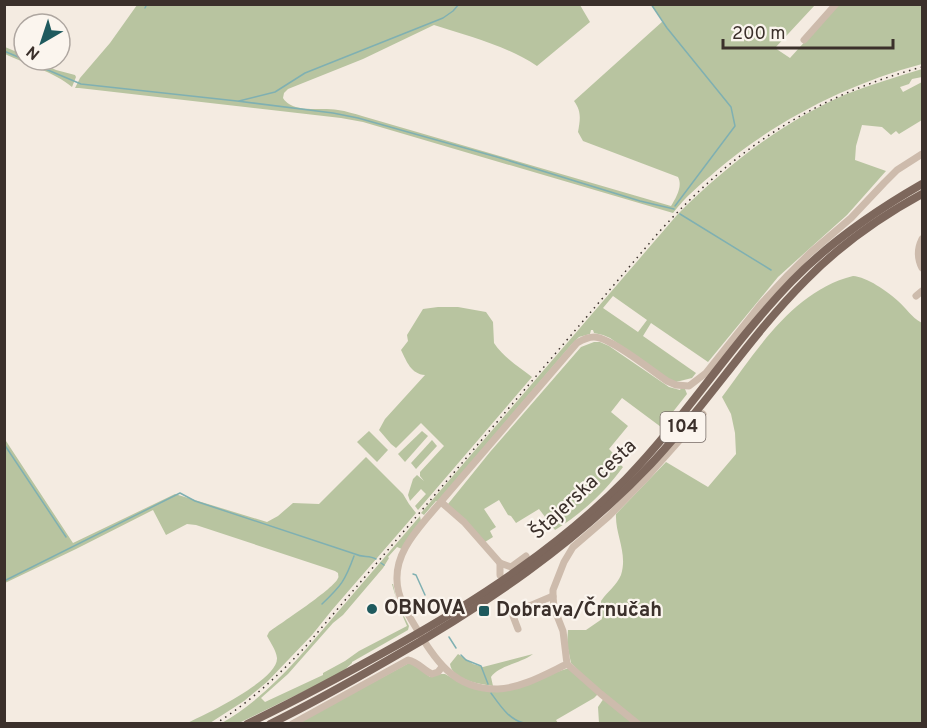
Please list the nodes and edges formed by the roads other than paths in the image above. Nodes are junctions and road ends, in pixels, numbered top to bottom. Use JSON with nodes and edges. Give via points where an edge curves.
{"nodes":[{"id":1,"x":836,"y":4,"type":"edge"},
{"id":2,"x":804,"y":40,"type":"dead end"},
{"id":3,"x":922,"y":154,"type":"edge"},
{"id":4,"x":922,"y":184,"type":"edge"},
{"id":5,"x":922,"y":194,"type":"edge"},
{"id":6,"x":922,"y":239,"type":"edge"},
{"id":7,"x":922,"y":268,"type":"edge"},
{"id":8,"x":703,"y":414,"type":"dead end"},
{"id":9,"x":441,"y":502,"type":"junction"},
{"id":10,"x":526,"y":556,"type":"dead end"},
{"id":11,"x":553,"y":596,"type":"junction"},
{"id":12,"x":518,"y":629,"type":"dead end"},
{"id":13,"x":421,"y":637,"type":"junction"},
{"id":14,"x":567,"y":664,"type":"junction"},
{"id":15,"x":442,"y":667,"type":"junction"},
{"id":16,"x":247,"y":723,"type":"edge"},
{"id":17,"x":270,"y":723,"type":"edge"},
{"id":18,"x":292,"y":723,"type":"edge"},
{"id":19,"x":638,"y":723,"type":"edge"}],
"edges":[{"from":1,"to":2,"type":"street"},
{"from":3,"to":9,"type":"street","via":[[897,170],[788,275],[696,381],[689,386],[676,385],[607,340],[584,339]]},
{"from":4,"to":13,"type":"main road","name":"Štajerska cesta","number":"104","via":[[833,243],[793,280],[668,432],[582,520]]},
{"from":5,"to":13,"type":"main road","name":"Štajerska cesta","number":"104","via":[[855,237],[806,280],[664,450],[576,536],[523,576]]},
{"from":6,"to":7,"type":"street","via":[[918,253]]},
{"from":8,"to":11,"type":"street","via":[[632,493],[573,547]]},
{"from":9,"to":10,"type":"street","via":[[500,563],[500,574]]},
{"from":9,"to":13,"type":"street","via":[[411,537],[396,580],[404,607]]},
{"from":11,"to":12,"type":"street","via":[[513,613]]},
{"from":11,"to":14,"type":"street"},
{"from":13,"to":15,"type":"street"},
{"from":13,"to":16,"type":"main road","name":"Štajerska cesta","number":"104"},
{"from":13,"to":17,"type":"main road","name":"Štajerska cesta","number":"104","via":[[310,704]]},
{"from":14,"to":15,"type":"street","via":[[499,689],[469,683]]},
{"from":14,"to":19,"type":"street"},
{"from":15,"to":18,"type":"street","via":[[432,674],[408,660]]}]}
